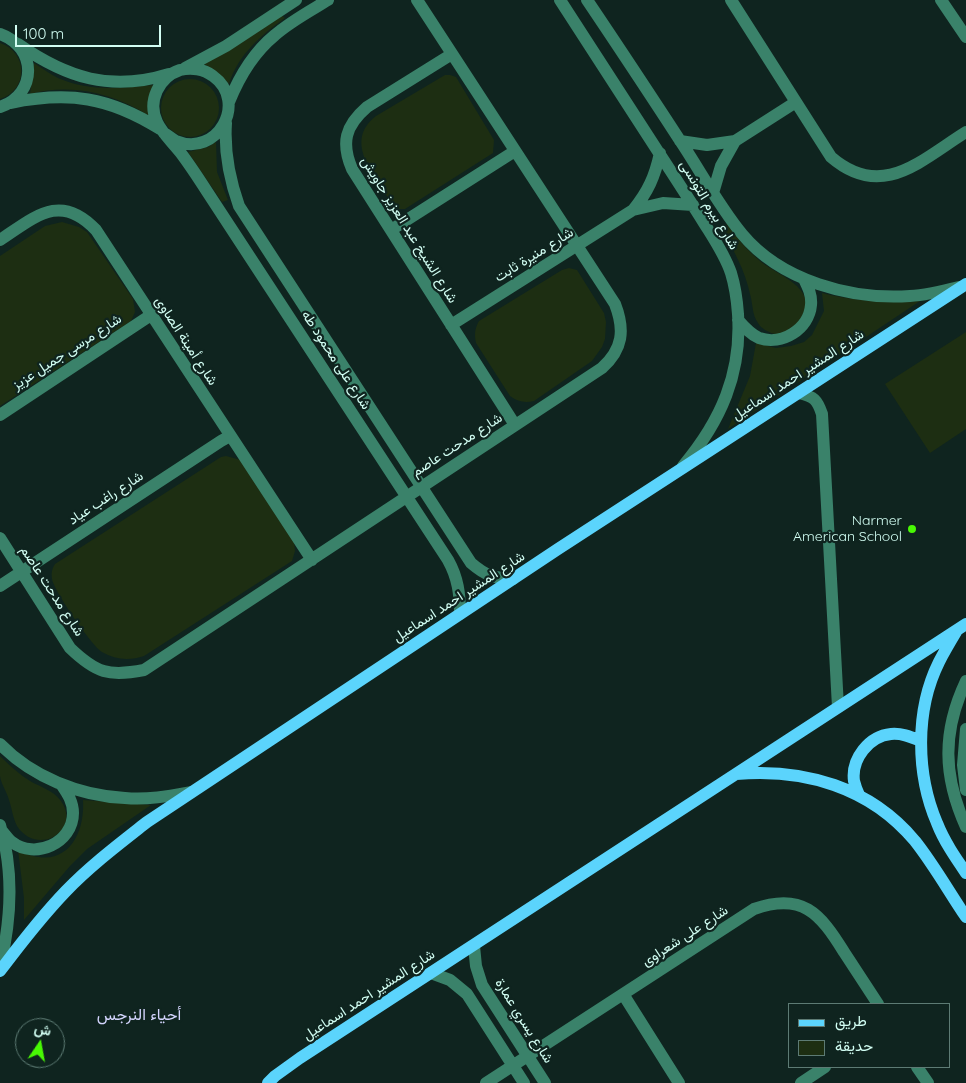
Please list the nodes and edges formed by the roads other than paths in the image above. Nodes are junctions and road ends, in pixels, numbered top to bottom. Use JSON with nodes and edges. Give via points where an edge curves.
{"nodes":[{"id":1,"x":296,"y":0,"type":"edge"},
{"id":2,"x":328,"y":0,"type":"edge"},
{"id":3,"x":417,"y":0,"type":"edge"},
{"id":4,"x":560,"y":0,"type":"edge"},
{"id":5,"x":587,"y":0,"type":"edge"},
{"id":6,"x":731,"y":0,"type":"edge"},
{"id":7,"x":941,"y":0,"type":"edge"},
{"id":8,"x":0,"y":25,"type":"edge"},
{"id":9,"x":966,"y":37,"type":"edge"},
{"id":10,"x":9,"y":39,"type":"edge"},
{"id":11,"x":452,"y":54,"type":"junction"},
{"id":12,"x":177,"y":72,"type":"junction"},
{"id":13,"x":229,"y":102,"type":"junction"},
{"id":14,"x":796,"y":102,"type":"junction"},
{"id":15,"x":3,"y":106,"type":"edge"},
{"id":16,"x":226,"y":120,"type":"junction"},
{"id":17,"x":162,"y":131,"type":"junction"},
{"id":18,"x":966,"y":132,"type":"edge"},
{"id":19,"x":680,"y":141,"type":"junction"},
{"id":20,"x":735,"y":141,"type":"junction"},
{"id":21,"x":515,"y":151,"type":"junction"},
{"id":22,"x":660,"y":153,"type":"junction"},
{"id":23,"x":713,"y":193,"type":"junction"},
{"id":24,"x":693,"y":205,"type":"junction"},
{"id":25,"x":633,"y":210,"type":"junction"},
{"id":26,"x":391,"y":230,"type":"junction"},
{"id":27,"x":0,"y":240,"type":"edge"},
{"id":28,"x":577,"y":246,"type":"junction"},
{"id":29,"x":804,"y":279,"type":"junction"},
{"id":30,"x":965,"y":285,"type":"edge"},
{"id":31,"x":151,"y":314,"type":"junction"},
{"id":32,"x":738,"y":320,"type":"junction"},
{"id":33,"x":451,"y":325,"type":"junction"},
{"id":34,"x":799,"y":393,"type":"junction"},
{"id":35,"x":0,"y":414,"type":"edge"},
{"id":36,"x":514,"y":425,"type":"junction"},
{"id":37,"x":230,"y":436,"type":"junction"},
{"id":38,"x":680,"y":470,"type":"junction"},
{"id":39,"x":421,"y":486,"type":"junction"},
{"id":40,"x":406,"y":496,"type":"junction"},
{"id":41,"x":0,"y":538,"type":"edge"},
{"id":42,"x":312,"y":560,"type":"junction"},
{"id":43,"x":21,"y":571,"type":"junction"},
{"id":44,"x":513,"y":579,"type":"junction"},
{"id":45,"x":0,"y":586,"type":"edge"},
{"id":46,"x":460,"y":614,"type":"junction"},
{"id":47,"x":962,"y":627,"type":"edge"},
{"id":48,"x":966,"y":681,"type":"edge"},
{"id":49,"x":838,"y":707,"type":"junction"},
{"id":50,"x":965,"y":734,"type":"edge"},
{"id":51,"x":921,"y":741,"type":"junction"},
{"id":52,"x":0,"y":744,"type":"edge"},
{"id":53,"x":734,"y":775,"type":"junction"},
{"id":54,"x":61,"y":784,"type":"junction"},
{"id":55,"x":966,"y":790,"type":"edge"},
{"id":56,"x":191,"y":792,"type":"junction"},
{"id":57,"x":858,"y":796,"type":"junction"},
{"id":58,"x":966,"y":827,"type":"edge"},
{"id":59,"x":1,"y":828,"type":"edge"},
{"id":60,"x":966,"y":873,"type":"edge"},
{"id":61,"x":966,"y":917,"type":"edge"},
{"id":62,"x":474,"y":946,"type":"junction"},
{"id":63,"x":0,"y":969,"type":"edge"},
{"id":64,"x":431,"y":973,"type":"junction"},
{"id":65,"x":622,"y":994,"type":"junction"},
{"id":66,"x":877,"y":1003,"type":"edge"},
{"id":67,"x":528,"y":1056,"type":"junction"},
{"id":68,"x":513,"y":1066,"type":"junction"},
{"id":69,"x":824,"y":1068,"type":"edge"},
{"id":70,"x":919,"y":1068,"type":"edge"},
{"id":71,"x":268,"y":1083,"type":"edge"},
{"id":72,"x":486,"y":1083,"type":"edge"},
{"id":73,"x":524,"y":1083,"type":"edge"},
{"id":74,"x":545,"y":1083,"type":"edge"},
{"id":75,"x":679,"y":1083,"type":"edge"},
{"id":76,"x":801,"y":1083,"type":"edge"},
{"id":77,"x":928,"y":1083,"type":"edge"}],
"edges":[{"from":1,"to":12,"type":"street","via":[[226,46]]},
{"from":2,"to":13,"type":"street","via":[[276,34],[260,49],[237,83]]},
{"from":3,"to":11,"type":"street","name":"شارع مدحت عاصم"},
{"from":4,"to":22,"type":"street","name":"شارع بيرم التونسى"},
{"from":5,"to":19,"type":"street","name":"شارع بيرم التونسى"},
{"from":6,"to":14,"type":"street"},
{"from":7,"to":9,"type":"street"},
{"from":8,"to":10,"type":"street"},
{"from":10,"to":12,"type":"street","via":[[41,60],[66,72],[92,79],[137,82]]},
{"from":10,"to":15,"type":"street","via":[[26,56],[29,69],[27,82],[20,94]]},
{"from":11,"to":21,"type":"street","name":"شارع مدحت عاصم"},
{"from":11,"to":26,"type":"street","name":"شارع الشيخ عبد العزيز جاويش","via":[[367,108],[349,129],[347,156],[352,169]]},
{"from":12,"to":13,"type":"street","via":[[196,69],[208,72],[225,90]]},
{"from":12,"to":17,"type":"street","via":[[163,80],[154,99],[153,110]]},
{"from":13,"to":16,"type":"street"},
{"from":14,"to":18,"type":"street","via":[[831,156],[842,167],[871,177],[901,172]]},
{"from":14,"to":20,"type":"street"},
{"from":15,"to":17,"type":"street","via":[[36,98],[63,96],[89,99],[139,116]]},
{"from":16,"to":17,"type":"street","via":[[218,133],[206,142],[183,143]]},
{"from":16,"to":39,"type":"street","name":"شارع على محمود طه","via":[[226,164],[239,206]]},
{"from":17,"to":40,"type":"street","name":"شارع على محمود طه","via":[[199,179]]},
{"from":19,"to":20,"type":"street","via":[[708,145]]},
{"from":19,"to":23,"type":"street","name":"شارع بيرم التونسى"},
{"from":20,"to":23,"type":"street","via":[[721,166]]},
{"from":21,"to":26,"type":"street"},
{"from":21,"to":28,"type":"street","name":"شارع مدحت عاصم"},
{"from":22,"to":24,"type":"street","name":"شارع بيرم التونسى"},
{"from":22,"to":25,"type":"street","name":"شارع منيرة ثابت","via":[[651,184]]},
{"from":23,"to":29,"type":"street","name":"شارع بيرم التونسى","via":[[742,234],[760,252]]},
{"from":24,"to":25,"type":"street","name":"شارع منيرة ثابت","via":[[663,204]]},
{"from":24,"to":32,"type":"street","name":"شارع بيرم التونسى","via":[[721,249],[731,274]]},
{"from":25,"to":28,"type":"street","name":"شارع منيرة ثابت"},
{"from":26,"to":33,"type":"street","name":"شارع الشيخ عبد العزيز جاويش"},
{"from":27,"to":31,"type":"street","name":"شارع أمينة الصاوى","via":[[39,215],[55,210],[71,212],[96,230]]},
{"from":28,"to":33,"type":"street","name":"شارع منيرة ثابت"},
{"from":28,"to":36,"type":"street","name":"شارع مدحت عاصم","via":[[618,311],[622,332],[618,347],[602,368]]},
{"from":29,"to":30,"type":"street","name":"شارع بيرم التونسى","via":[[830,288],[884,297],[938,292]]},
{"from":29,"to":32,"type":"street","via":[[810,291],[811,305],[807,319],[793,334],[773,340],[759,338]]},
{"from":30,"to":34,"type":"main road","name":"شارع المشير احمد اسماعيل"},
{"from":31,"to":35,"type":"street","name":"شارع مرسى جميل عزيز"},
{"from":31,"to":37,"type":"street","name":"شارع أمينة الصاوى"},
{"from":32,"to":38,"type":"street","name":"شارع بيرم التونسى","via":[[738,347],[725,401],[713,426]]},
{"from":33,"to":36,"type":"street","name":"شارع الشيخ عبد العزيز جاويش"},
{"from":34,"to":38,"type":"main road","name":"شارع المشير احمد اسماعيل"},
{"from":34,"to":49,"type":"street","via":[[818,402],[822,414]]},
{"from":36,"to":39,"type":"street","name":"شارع مدحت عاصم"},
{"from":37,"to":42,"type":"street","name":"شارع أمينة الصاوى"},
{"from":37,"to":43,"type":"street","name":"شارع راغب عياد"},
{"from":38,"to":44,"type":"main road","name":"شارع المشير احمد اسماعيل"},
{"from":39,"to":40,"type":"street","name":"شارع مدحت عاصم"},
{"from":39,"to":44,"type":"street","name":"شارع على محمود طه","via":[[472,563],[495,578]]},
{"from":40,"to":42,"type":"street","name":"شارع مدحت عاصم"},
{"from":40,"to":46,"type":"street","name":"شارع على محمود طه","via":[[454,572]]},
{"from":41,"to":43,"type":"street","name":"شارع مدحت عاصم"},
{"from":42,"to":43,"type":"street","name":"شارع مدحت عاصم","via":[[144,670],[124,674],[104,671],[85,663],[70,648]]},
{"from":43,"to":45,"type":"street","name":"شارع راغب عياد"},
{"from":44,"to":46,"type":"main road","name":"شارع المشير احمد اسماعيل"},
{"from":46,"to":56,"type":"main road","name":"شارع المشير احمد اسماعيل"},
{"from":47,"to":49,"type":"main road","name":"شارع المشير احمد اسماعيل"},
{"from":47,"to":51,"type":"main road","via":[[938,664],[926,702]]},
{"from":48,"to":58,"type":"street","via":[[957,699],[948,743],[952,788]]},
{"from":49,"to":53,"type":"main road","name":"شارع المشير احمد اسماعيل"},
{"from":50,"to":55,"type":"street","via":[[963,764]]},
{"from":51,"to":57,"type":"main road","via":[[906,735],[890,734],[875,739],[855,764]]},
{"from":51,"to":60,"type":"main road","via":[[928,797],[937,823]]},
{"from":52,"to":54,"type":"street","via":[[32,769]]},
{"from":53,"to":57,"type":"main road","via":[[759,772],[810,777]]},
{"from":53,"to":62,"type":"main road","name":"شارع المشير احمد اسماعيل"},
{"from":54,"to":56,"type":"street","via":[[93,794],[126,798],[158,798]]},
{"from":54,"to":59,"type":"street","via":[[70,798],[73,814],[69,830],[58,842],[44,849],[27,849],[12,842]]},
{"from":56,"to":63,"type":"main road","name":"شارع المشير احمد اسماعيل","via":[[105,854],[31,930]]},
{"from":57,"to":61,"type":"main road","via":[[879,808],[914,840]]},
{"from":59,"to":63,"type":"street","via":[[9,902]]},
{"from":62,"to":64,"type":"main road","name":"شارع المشير احمد اسماعيل"},
{"from":62,"to":67,"type":"street","name":"شارع يسري عمارة","via":[[482,985]]},
{"from":64,"to":68,"type":"street","via":[[450,980],[467,994]]},
{"from":64,"to":71,"type":"main road","name":"شارع المشير احمد اسماعيل","via":[[300,1058]]},
{"from":65,"to":66,"type":"street","name":"شارع على شعراوى","via":[[754,909],[770,903],[787,903],[818,915]]},
{"from":65,"to":67,"type":"street","name":"شارع على شعراوى"},
{"from":65,"to":75,"type":"street"},
{"from":67,"to":68,"type":"street","name":"شارع على شعراوى"},
{"from":67,"to":74,"type":"street","name":"شارع يسري عمارة"},
{"from":68,"to":72,"type":"street","name":"شارع على شعراوى"},
{"from":68,"to":73,"type":"street"},
{"from":69,"to":76,"type":"street"},
{"from":70,"to":77,"type":"street"}]}
